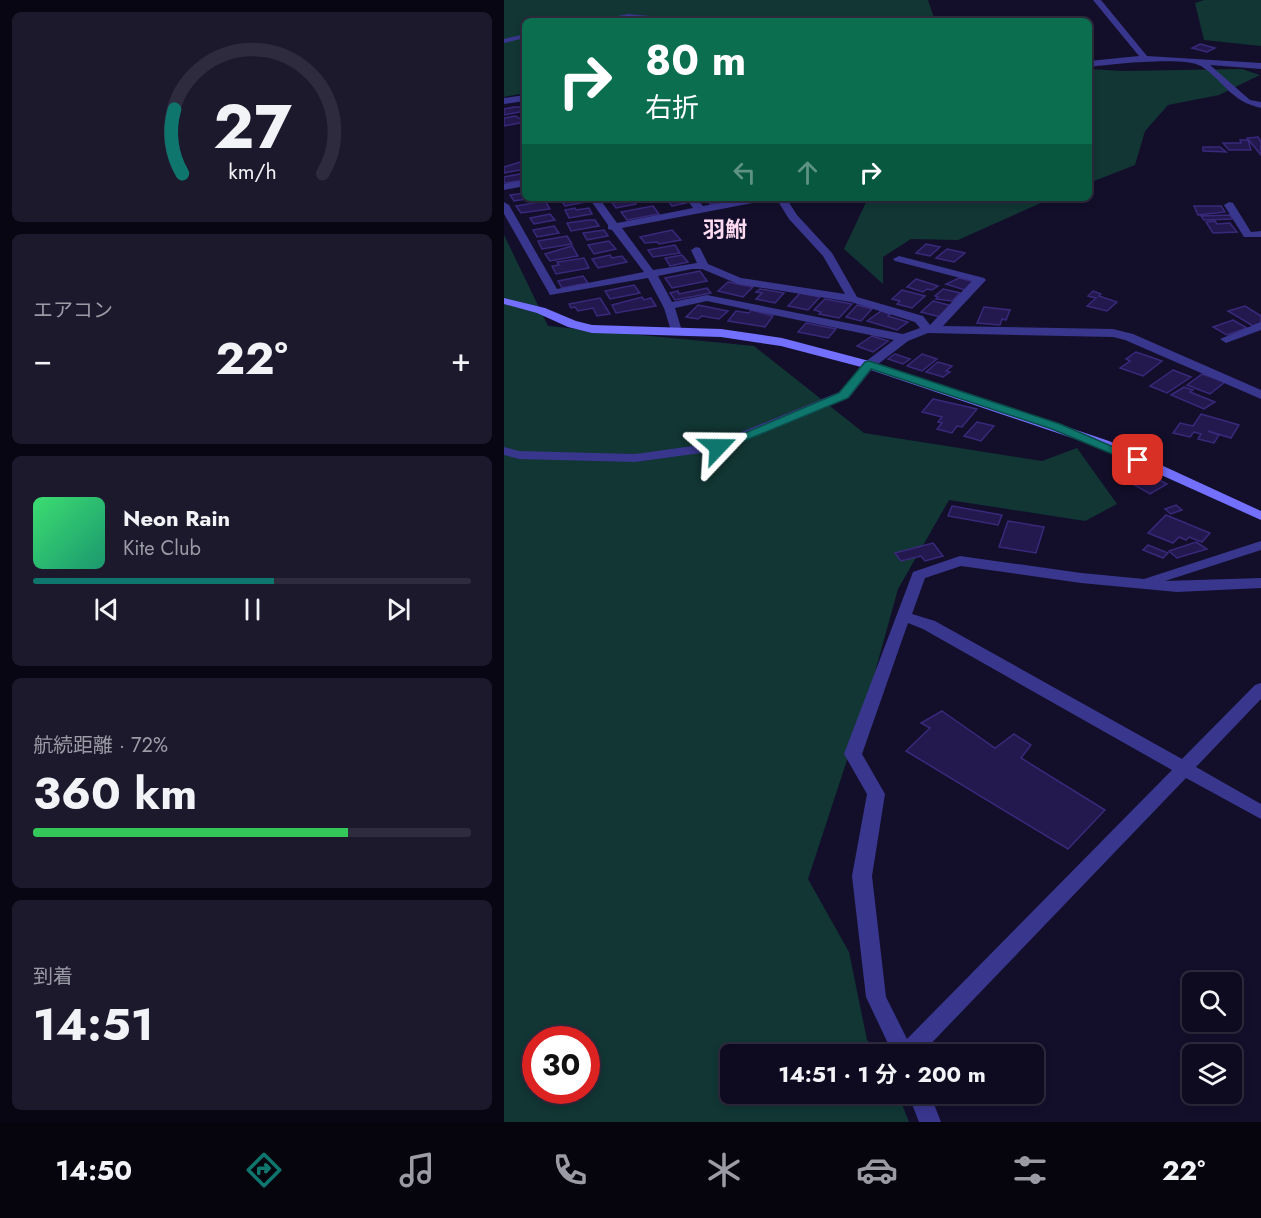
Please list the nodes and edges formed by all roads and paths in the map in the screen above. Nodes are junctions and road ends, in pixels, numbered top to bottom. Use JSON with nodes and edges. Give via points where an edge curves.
{"nodes":[{"id":1,"x":1097,"y":0,"type":"edge"},
{"id":2,"x":615,"y":18,"type":"edge"},
{"id":3,"x":651,"y":18,"type":"edge"},
{"id":4,"x":522,"y":37,"type":"edge"},
{"id":5,"x":504,"y":41,"type":"edge"},
{"id":6,"x":1146,"y":58,"type":"junction"},
{"id":7,"x":1200,"y":61,"type":"junction"},
{"id":8,"x":1092,"y":63,"type":"edge"},
{"id":9,"x":1261,"y":66,"type":"edge"},
{"id":10,"x":522,"y":100,"type":"edge"},
{"id":11,"x":504,"y":101,"type":"edge"},
{"id":12,"x":1261,"y":105,"type":"edge"},
{"id":13,"x":522,"y":184,"type":"edge"},
{"id":14,"x":504,"y":187,"type":"edge"},
{"id":15,"x":596,"y":201,"type":"edge"},
{"id":16,"x":692,"y":201,"type":"edge"},
{"id":17,"x":736,"y":201,"type":"edge"},
{"id":18,"x":783,"y":201,"type":"edge"},
{"id":19,"x":504,"y":205,"type":"edge"},
{"id":20,"x":1229,"y":205,"type":"dead end"},
{"id":21,"x":700,"y":210,"type":"junction"},
{"id":22,"x":612,"y":227,"type":"junction"},
{"id":23,"x":510,"y":229,"type":"edge"},
{"id":24,"x":1261,"y":234,"type":"edge"},
{"id":25,"x":696,"y":250,"type":"dead end"},
{"id":26,"x":899,"y":260,"type":"dead end"},
{"id":27,"x":704,"y":266,"type":"junction"},
{"id":28,"x":650,"y":275,"type":"junction"},
{"id":29,"x":853,"y":299,"type":"junction"},
{"id":30,"x":504,"y":300,"type":"edge"},
{"id":31,"x":669,"y":306,"type":"junction"},
{"id":32,"x":1261,"y":326,"type":"edge"},
{"id":33,"x":930,"y":329,"type":"junction"},
{"id":34,"x":676,"y":331,"type":"junction"},
{"id":35,"x":904,"y":338,"type":"junction"},
{"id":36,"x":1226,"y":339,"type":"dead end"},
{"id":37,"x":869,"y":365,"type":"junction"},
{"id":38,"x":1261,"y":395,"type":"edge"},
{"id":39,"x":504,"y":452,"type":"edge"},
{"id":40,"x":1261,"y":516,"type":"edge"},
{"id":41,"x":1261,"y":545,"type":"edge"},
{"id":42,"x":1141,"y":583,"type":"junction"},
{"id":43,"x":1261,"y":584,"type":"edge"},
{"id":44,"x":903,"y":616,"type":"junction"},
{"id":45,"x":1261,"y":689,"type":"edge"},
{"id":46,"x":1184,"y":770,"type":"junction"},
{"id":47,"x":1261,"y":812,"type":"edge"},
{"id":48,"x":900,"y":1044,"type":"edge"},
{"id":49,"x":915,"y":1044,"type":"edge"},
{"id":50,"x":923,"y":1104,"type":"edge"},
{"id":51,"x":930,"y":1122,"type":"edge"}],
"edges":[{"from":1,"to":6,"type":"street"},
{"from":2,"to":3,"type":"street"},
{"from":4,"to":5,"type":"street"},
{"from":6,"to":7,"type":"street"},
{"from":6,"to":8,"type":"street"},
{"from":7,"to":9,"type":"street"},
{"from":7,"to":12,"type":"street","via":[[1247,102]]},
{"from":10,"to":11,"type":"street"},
{"from":13,"to":14,"type":"street"},
{"from":15,"to":22,"type":"street"},
{"from":16,"to":21,"type":"street"},
{"from":17,"to":21,"type":"street"},
{"from":18,"to":29,"type":"street","via":[[828,255]]},
{"from":19,"to":23,"type":"street"},
{"from":20,"to":24,"type":"street","via":[[1248,235]]},
{"from":21,"to":22,"type":"street"},
{"from":22,"to":28,"type":"street"},
{"from":23,"to":28,"type":"street","via":[[554,293]]},
{"from":25,"to":27,"type":"street"},
{"from":26,"to":33,"type":"street","via":[[980,280]]},
{"from":27,"to":28,"type":"street"},
{"from":27,"to":29,"type":"street","via":[[738,281]]},
{"from":28,"to":31,"type":"street"},
{"from":29,"to":33,"type":"street","via":[[919,319]]},
{"from":30,"to":34,"type":"street","via":[[592,329]]},
{"from":31,"to":34,"type":"street"},
{"from":31,"to":35,"type":"street","via":[[707,298]]},
{"from":32,"to":36,"type":"street"},
{"from":33,"to":35,"type":"street"},
{"from":33,"to":38,"type":"street","via":[[1113,333]]},
{"from":34,"to":37,"type":"street","via":[[782,342]]},
{"from":35,"to":37,"type":"street"},
{"from":37,"to":39,"type":"street","via":[[844,395],[718,447],[635,458]]},
{"from":37,"to":40,"type":"street","via":[[1104,444]]},
{"from":41,"to":42,"type":"street"},
{"from":42,"to":43,"type":"street"},
{"from":42,"to":44,"type":"street","via":[[960,561],[918,575]]},
{"from":44,"to":46,"type":"street","via":[[929,625]]},
{"from":44,"to":48,"type":"street","via":[[853,753],[876,794],[862,876],[876,997]]},
{"from":45,"to":46,"type":"street"},
{"from":46,"to":47,"type":"street"},
{"from":46,"to":49,"type":"street"},
{"from":50,"to":51,"type":"street"}]}
